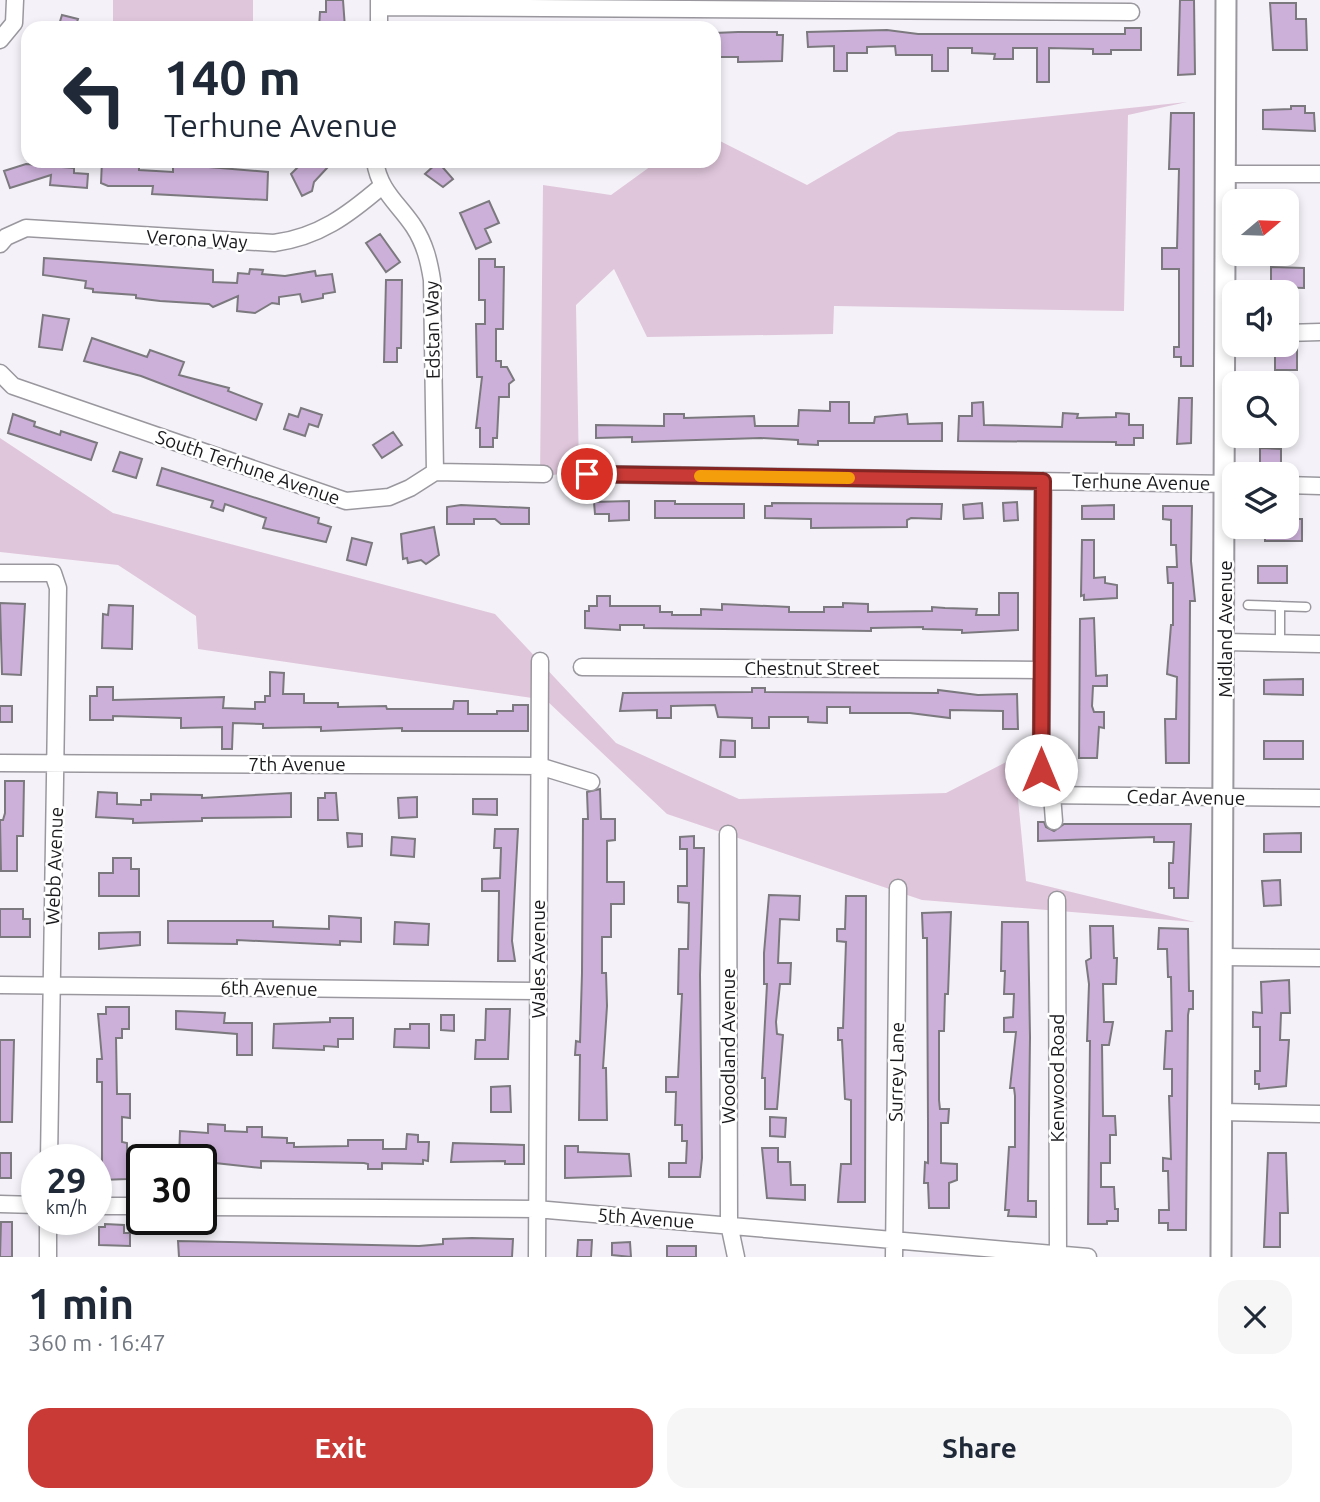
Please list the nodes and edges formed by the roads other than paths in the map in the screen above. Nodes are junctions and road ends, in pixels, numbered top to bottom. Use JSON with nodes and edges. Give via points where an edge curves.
{"nodes":[{"id":1,"x":15,"y":0,"type":"edge"},
{"id":2,"x":1226,"y":0,"type":"edge"},
{"id":3,"x":379,"y":3,"type":"edge"},
{"id":4,"x":1048,"y":5,"type":"edge"},
{"id":5,"x":1131,"y":12,"type":"dead end"},
{"id":6,"x":379,"y":21,"type":"edge"},
{"id":7,"x":0,"y":40,"type":"edge"},
{"id":8,"x":377,"y":168,"type":"edge"},
{"id":9,"x":1225,"y":174,"type":"junction"},
{"id":10,"x":1320,"y":174,"type":"edge"},
{"id":11,"x":382,"y":186,"type":"junction"},
{"id":12,"x":0,"y":244,"type":"edge"},
{"id":13,"x":1228,"y":280,"type":"edge"},
{"id":14,"x":1299,"y":332,"type":"edge"},
{"id":15,"x":1320,"y":332,"type":"edge"},
{"id":16,"x":1229,"y":357,"type":"edge"},
{"id":17,"x":0,"y":373,"type":"edge"},
{"id":18,"x":1229,"y":462,"type":"edge"},
{"id":19,"x":435,"y":472,"type":"junction"},
{"id":20,"x":544,"y":474,"type":"dead end"},
{"id":21,"x":587,"y":474,"type":"dead end"},
{"id":22,"x":1043,"y":481,"type":"junction"},
{"id":23,"x":1222,"y":484,"type":"edge"},
{"id":24,"x":1299,"y":485,"type":"edge"},
{"id":25,"x":1320,"y":486,"type":"edge"},
{"id":26,"x":1228,"y":539,"type":"edge"},
{"id":27,"x":0,"y":573,"type":"edge"},
{"id":28,"x":1248,"y":605,"type":"dead end"},
{"id":29,"x":1280,"y":606,"type":"junction"},
{"id":30,"x":1306,"y":607,"type":"dead end"},
{"id":31,"x":1225,"y":642,"type":"junction"},
{"id":32,"x":1280,"y":643,"type":"junction"},
{"id":33,"x":1320,"y":644,"type":"edge"},
{"id":34,"x":540,"y":661,"type":"dead end"},
{"id":35,"x":582,"y":667,"type":"dead end"},
{"id":36,"x":1041,"y":670,"type":"junction"},
{"id":37,"x":0,"y":763,"type":"edge"},
{"id":38,"x":58,"y":763,"type":"junction"},
{"id":39,"x":539,"y":766,"type":"junction"},
{"id":40,"x":591,"y":782,"type":"dead end"},
{"id":41,"x":1052,"y":795,"type":"junction"},
{"id":42,"x":1224,"y":797,"type":"junction"},
{"id":43,"x":1320,"y":798,"type":"edge"},
{"id":44,"x":1054,"y":821,"type":"dead end"},
{"id":45,"x":728,"y":834,"type":"dead end"},
{"id":46,"x":898,"y":888,"type":"dead end"},
{"id":47,"x":1057,"y":900,"type":"dead end"},
{"id":48,"x":1223,"y":957,"type":"junction"},
{"id":49,"x":1320,"y":958,"type":"edge"},
{"id":50,"x":0,"y":985,"type":"edge"},
{"id":51,"x":50,"y":986,"type":"junction"},
{"id":52,"x":538,"y":991,"type":"junction"},
{"id":53,"x":1221,"y":1112,"type":"junction"},
{"id":54,"x":1320,"y":1114,"type":"edge"},
{"id":55,"x":49,"y":1144,"type":"edge"},
{"id":56,"x":0,"y":1205,"type":"edge"},
{"id":57,"x":21,"y":1205,"type":"edge"},
{"id":58,"x":217,"y":1207,"type":"edge"},
{"id":59,"x":536,"y":1209,"type":"junction"},
{"id":60,"x":729,"y":1224,"type":"junction"},
{"id":61,"x":48,"y":1235,"type":"edge"},
{"id":62,"x":894,"y":1238,"type":"junction"},
{"id":63,"x":1058,"y":1255,"type":"edge"},
{"id":64,"x":48,"y":1257,"type":"edge"},
{"id":65,"x":537,"y":1257,"type":"edge"},
{"id":66,"x":736,"y":1257,"type":"edge"},
{"id":67,"x":894,"y":1257,"type":"edge"},
{"id":68,"x":1088,"y":1257,"type":"edge"},
{"id":69,"x":1221,"y":1257,"type":"edge"}],
"edges":[{"from":1,"to":7,"type":"street","via":[[14,23]]},
{"from":2,"to":9,"type":"street","name":"Midland Avenue"},
{"from":3,"to":4,"type":"street"},
{"from":3,"to":6,"type":"street"},
{"from":4,"to":5,"type":"street"},
{"from":8,"to":11,"type":"street","name":"Edstan Way"},
{"from":9,"to":10,"type":"street"},
{"from":9,"to":13,"type":"street","name":"Midland Avenue"},
{"from":11,"to":12,"type":"street","name":"Verona Way","via":[[336,223],[295,240],[274,243],[26,228]]},
{"from":11,"to":19,"type":"street","name":"Edstan Way","via":[[413,226],[429,261]]},
{"from":14,"to":15,"type":"street"},
{"from":16,"to":18,"type":"street","name":"Midland Avenue"},
{"from":17,"to":19,"type":"street","name":"South Terhune Avenue","via":[[13,386],[346,501],[389,496]]},
{"from":19,"to":20,"type":"street"},
{"from":21,"to":22,"type":"street","name":"Terhune Avenue"},
{"from":22,"to":23,"type":"street","name":"Terhune Avenue"},
{"from":22,"to":36,"type":"street"},
{"from":24,"to":25,"type":"street"},
{"from":26,"to":31,"type":"street","name":"Midland Avenue"},
{"from":27,"to":38,"type":"street","name":"Webb Avenue","via":[[53,573],[58,588]]},
{"from":28,"to":29,"type":"lane"},
{"from":29,"to":30,"type":"lane"},
{"from":29,"to":32,"type":"lane"},
{"from":31,"to":32,"type":"street"},
{"from":31,"to":42,"type":"street","name":"Midland Avenue"},
{"from":32,"to":33,"type":"street"},
{"from":34,"to":39,"type":"street","name":"Wales Avenue"},
{"from":35,"to":36,"type":"street","name":"Chestnut Street"},
{"from":36,"to":41,"type":"street","via":[[1041,795]]},
{"from":37,"to":38,"type":"street","name":"7th Avenue"},
{"from":38,"to":39,"type":"street","name":"7th Avenue"},
{"from":38,"to":51,"type":"street","name":"Webb Avenue"},
{"from":39,"to":40,"type":"street","name":"7th Avenue"},
{"from":39,"to":52,"type":"street","name":"Wales Avenue"},
{"from":41,"to":42,"type":"street","name":"Cedar Avenue"},
{"from":41,"to":44,"type":"street"},
{"from":42,"to":43,"type":"street","name":"Cedar Avenue"},
{"from":42,"to":48,"type":"street","name":"Midland Avenue"},
{"from":45,"to":60,"type":"street","name":"Woodland Avenue"},
{"from":46,"to":62,"type":"street","name":"Surrey Lane"},
{"from":47,"to":63,"type":"street","name":"Kenwood Road"},
{"from":48,"to":49,"type":"street"},
{"from":48,"to":53,"type":"street","name":"Midland Avenue"},
{"from":50,"to":51,"type":"street","name":"6th Avenue"},
{"from":51,"to":52,"type":"street","name":"6th Avenue"},
{"from":51,"to":55,"type":"street","name":"Webb Avenue"},
{"from":52,"to":59,"type":"street","name":"Wales Avenue"},
{"from":53,"to":54,"type":"street"},
{"from":53,"to":69,"type":"street","name":"Midland Avenue"},
{"from":56,"to":57,"type":"street"},
{"from":58,"to":59,"type":"street","name":"5th Avenue"},
{"from":59,"to":60,"type":"street","name":"5th Avenue"},
{"from":59,"to":65,"type":"street","name":"Wales Avenue"},
{"from":60,"to":62,"type":"street","name":"5th Avenue"},
{"from":60,"to":66,"type":"street","name":"Woodland Avenue"},
{"from":61,"to":64,"type":"street"},
{"from":62,"to":63,"type":"street","name":"5th Avenue"},
{"from":62,"to":67,"type":"street","name":"Surrey Lane"},
{"from":63,"to":68,"type":"street","name":"5th Avenue"}]}
